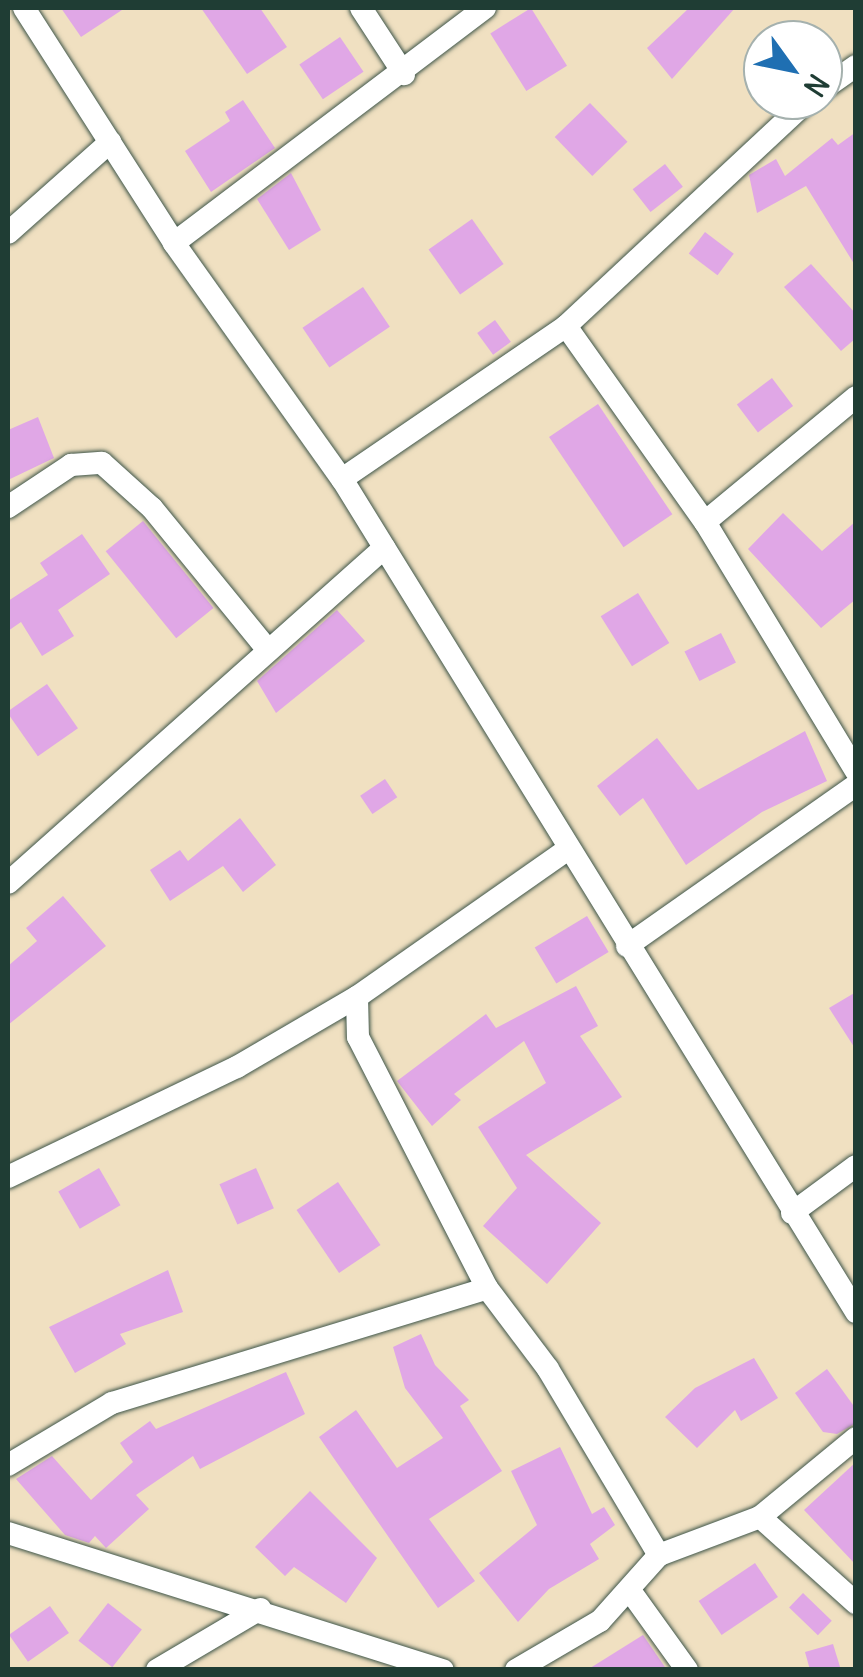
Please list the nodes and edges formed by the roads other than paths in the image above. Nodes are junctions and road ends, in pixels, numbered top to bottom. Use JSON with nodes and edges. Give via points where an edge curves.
{"nodes":[{"id":1,"x":24,"y":8,"type":"edge"},
{"id":2,"x":361,"y":8,"type":"edge"},
{"id":3,"x":485,"y":8,"type":"edge"},
{"id":4,"x":404,"y":74,"type":"junction"},
{"id":5,"x":787,"y":120,"type":"edge"},
{"id":6,"x":110,"y":142,"type":"junction"},
{"id":7,"x":8,"y":233,"type":"edge"},
{"id":8,"x":174,"y":243,"type":"junction"},
{"id":9,"x":566,"y":326,"type":"junction"},
{"id":10,"x":856,"y":397,"type":"edge"},
{"id":11,"x":342,"y":479,"type":"junction"},
{"id":12,"x":8,"y":507,"type":"edge"},
{"id":13,"x":705,"y":522,"type":"junction"},
{"id":14,"x":384,"y":548,"type":"junction"},
{"id":15,"x":268,"y":650,"type":"junction"},
{"id":16,"x":856,"y":771,"type":"edge"},
{"id":17,"x":856,"y":784,"type":"edge"},
{"id":18,"x":567,"y":850,"type":"junction"},
{"id":19,"x":8,"y":883,"type":"edge"},
{"id":20,"x":627,"y":946,"type":"junction"},
{"id":21,"x":357,"y":997,"type":"junction"},
{"id":22,"x":856,"y":1166,"type":"edge"},
{"id":23,"x":8,"y":1177,"type":"edge"},
{"id":24,"x":792,"y":1213,"type":"junction"},
{"id":25,"x":487,"y":1288,"type":"junction"},
{"id":26,"x":856,"y":1312,"type":"edge"},
{"id":27,"x":856,"y":1438,"type":"edge"},
{"id":28,"x":8,"y":1465,"type":"edge"},
{"id":29,"x":760,"y":1517,"type":"junction"},
{"id":30,"x":8,"y":1533,"type":"edge"},
{"id":31,"x":659,"y":1555,"type":"junction"},
{"id":32,"x":631,"y":1592,"type":"junction"},
{"id":33,"x":856,"y":1603,"type":"edge"},
{"id":34,"x":260,"y":1608,"type":"junction"},
{"id":35,"x":542,"y":1664,"type":"edge"},
{"id":36,"x":157,"y":1670,"type":"edge"},
{"id":37,"x":444,"y":1670,"type":"edge"},
{"id":38,"x":516,"y":1670,"type":"edge"},
{"id":39,"x":688,"y":1670,"type":"edge"}],
"edges":[{"from":1,"to":6,"type":"street"},
{"from":2,"to":4,"type":"street"},
{"from":3,"to":4,"type":"street"},
{"from":4,"to":8,"type":"street"},
{"from":5,"to":9,"type":"street"},
{"from":6,"to":7,"type":"street"},
{"from":6,"to":8,"type":"street"},
{"from":8,"to":11,"type":"street"},
{"from":9,"to":11,"type":"street"},
{"from":9,"to":13,"type":"street"},
{"from":10,"to":13,"type":"street"},
{"from":11,"to":14,"type":"street"},
{"from":12,"to":15,"type":"street","via":[[72,465],[102,464],[127,480]]},
{"from":13,"to":16,"type":"street"},
{"from":14,"to":15,"type":"street"},
{"from":14,"to":18,"type":"street"},
{"from":15,"to":19,"type":"street"},
{"from":17,"to":20,"type":"street"},
{"from":18,"to":20,"type":"street"},
{"from":18,"to":21,"type":"street"},
{"from":20,"to":24,"type":"street"},
{"from":21,"to":23,"type":"street"},
{"from":21,"to":25,"type":"street","via":[[358,1037]]},
{"from":22,"to":24,"type":"street"},
{"from":24,"to":26,"type":"street"},
{"from":25,"to":28,"type":"street","via":[[112,1403]]},
{"from":25,"to":31,"type":"street","via":[[548,1369]]},
{"from":27,"to":29,"type":"street"},
{"from":29,"to":31,"type":"street"},
{"from":29,"to":33,"type":"street"},
{"from":30,"to":34,"type":"street"},
{"from":31,"to":32,"type":"street"},
{"from":32,"to":35,"type":"street"},
{"from":32,"to":39,"type":"street"},
{"from":34,"to":36,"type":"street"},
{"from":34,"to":37,"type":"street"},
{"from":35,"to":38,"type":"street"}]}
